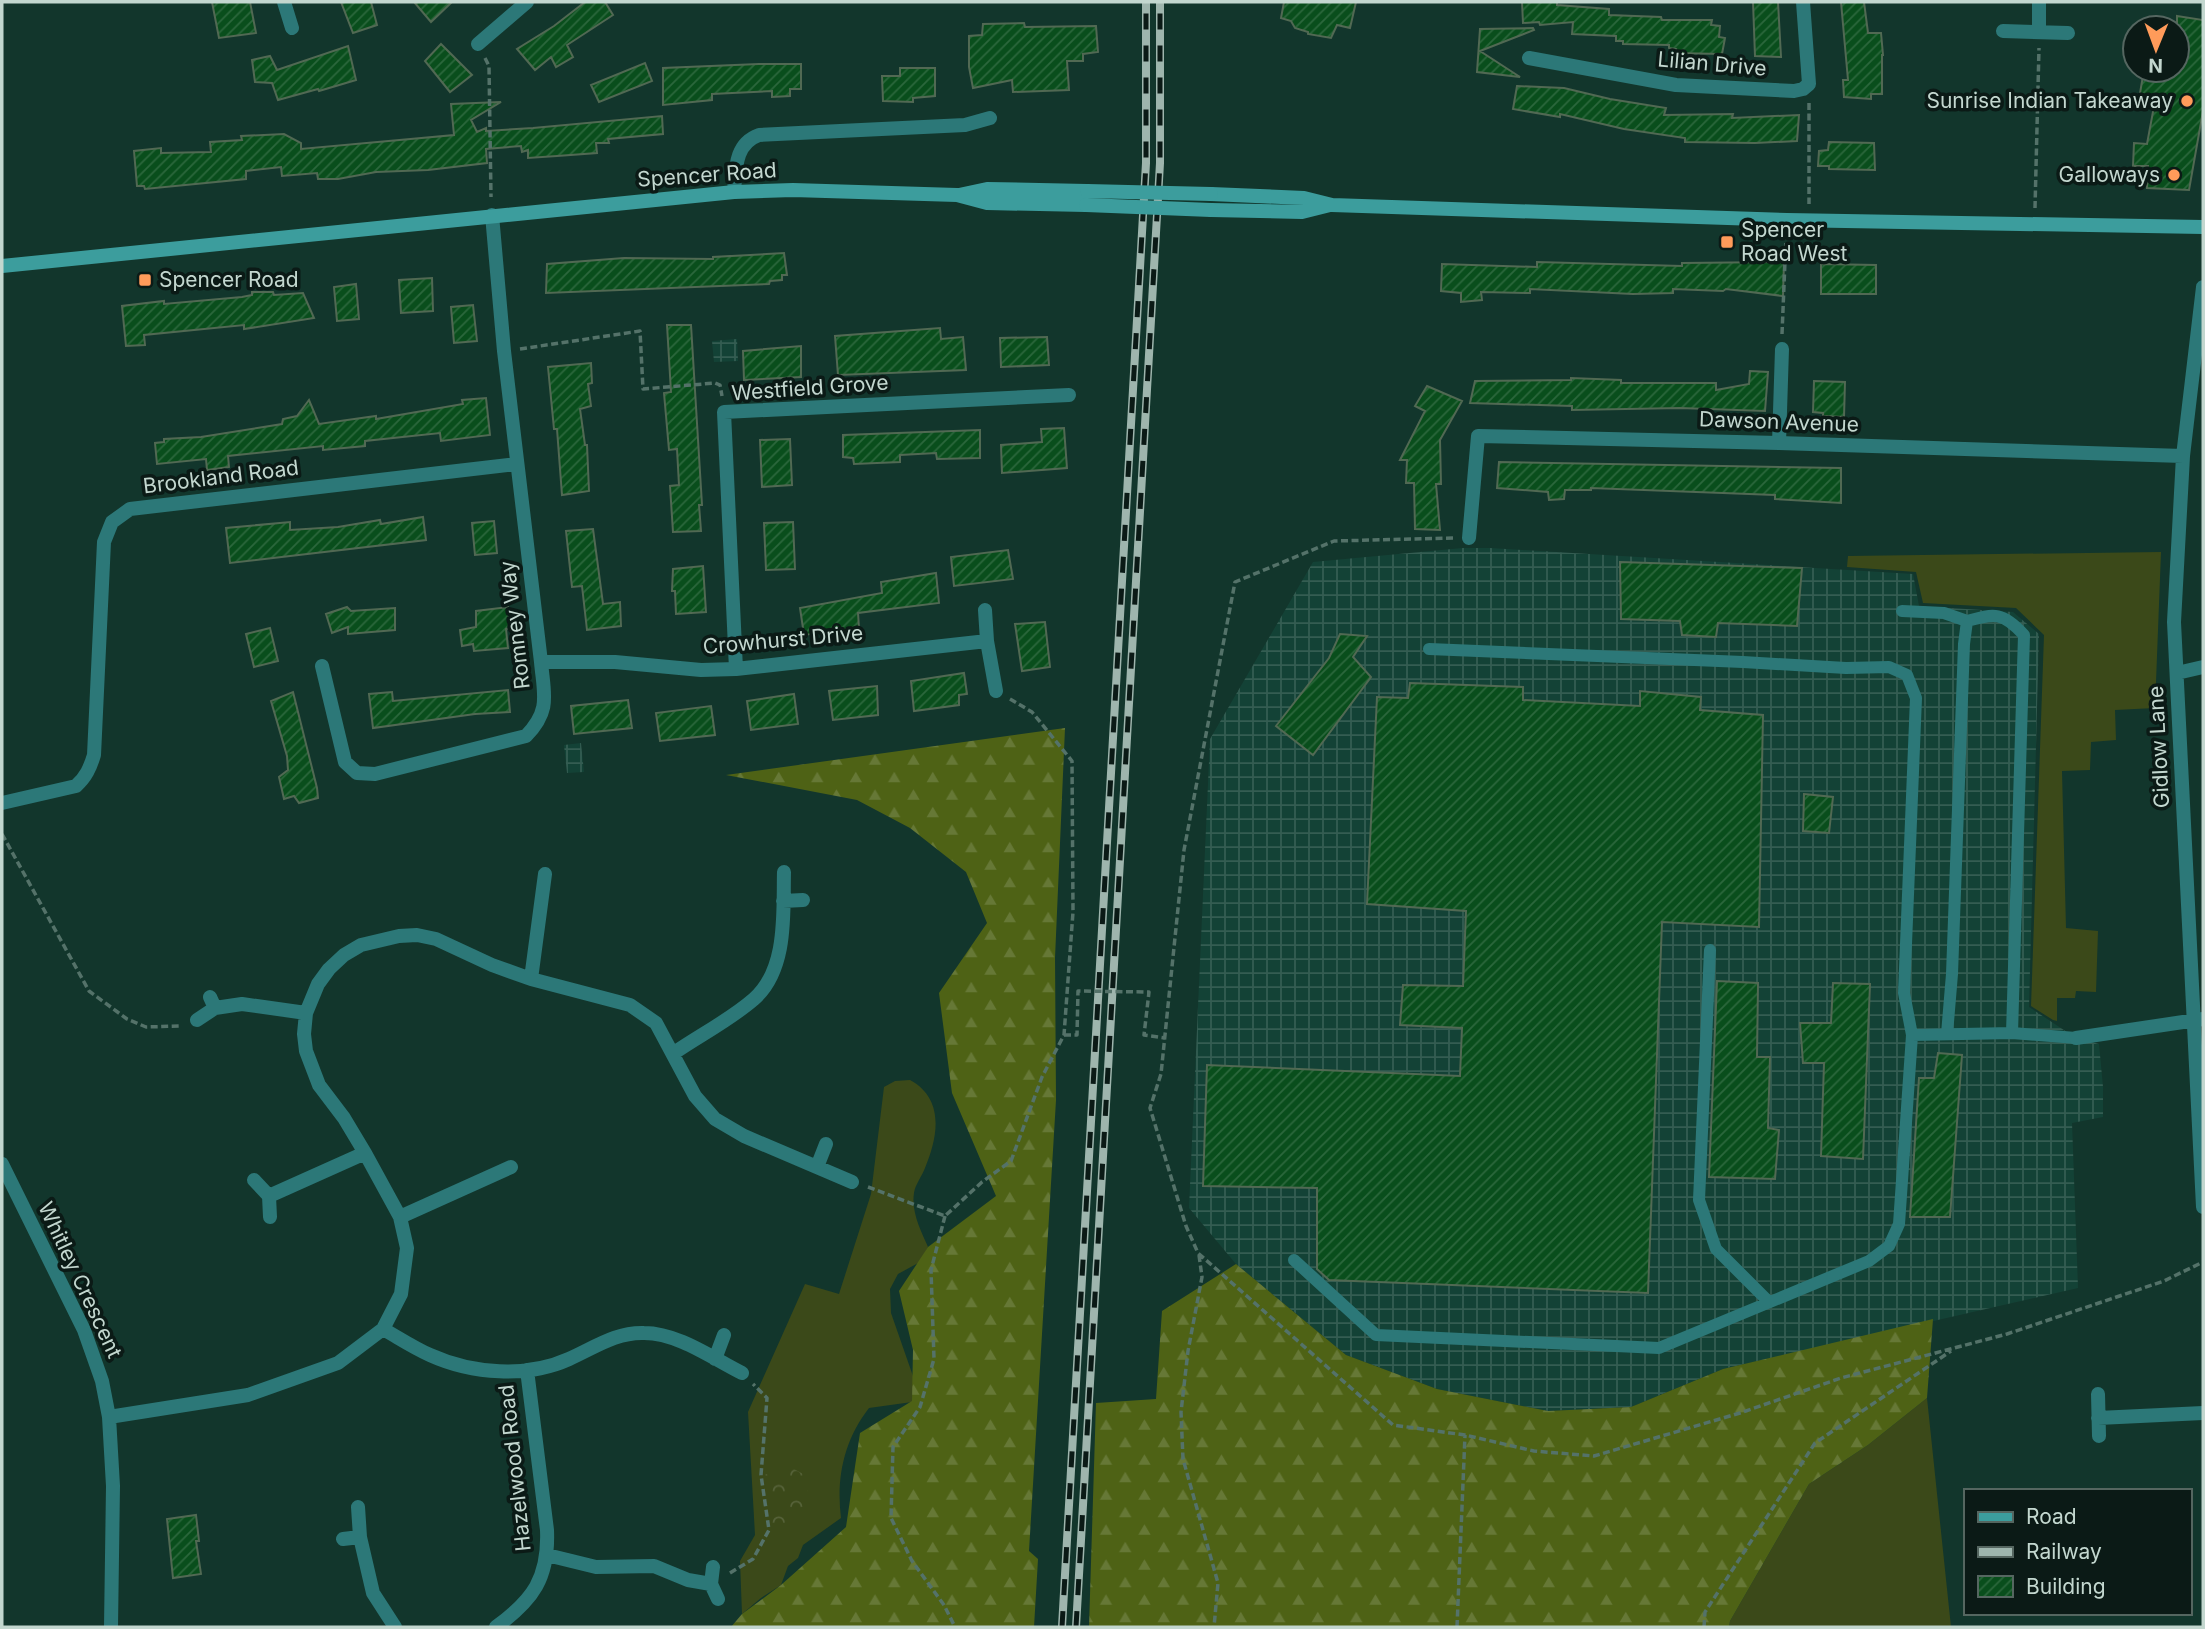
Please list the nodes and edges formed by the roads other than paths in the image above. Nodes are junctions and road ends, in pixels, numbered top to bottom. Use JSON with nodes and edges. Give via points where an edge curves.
{"nodes":[{"id":1,"x":284,"y":2,"type":"edge"},
{"id":2,"x":527,"y":2,"type":"edge"},
{"id":3,"x":1803,"y":2,"type":"edge"},
{"id":4,"x":2039,"y":2,"type":"edge"},
{"id":5,"x":292,"y":28,"type":"dead end"},
{"id":6,"x":2003,"y":31,"type":"dead end"},
{"id":7,"x":2039,"y":32,"type":"junction"},
{"id":8,"x":2068,"y":33,"type":"dead end"},
{"id":9,"x":478,"y":44,"type":"road end"},
{"id":10,"x":1529,"y":58,"type":"dead end"},
{"id":11,"x":990,"y":118,"type":"dead end"},
{"id":12,"x":734,"y":192,"type":"junction"},
{"id":13,"x":1086,"y":198,"type":"junction"},
{"id":14,"x":1332,"y":205,"type":"junction"},
{"id":15,"x":492,"y":215,"type":"junction"},
{"id":16,"x":2203,"y":227,"type":"edge"},
{"id":17,"x":2,"y":266,"type":"edge"},
{"id":18,"x":2203,"y":287,"type":"edge"},
{"id":19,"x":1781,"y":351,"type":"road end"},
{"id":20,"x":1069,"y":395,"type":"dead end"},
{"id":21,"x":1779,"y":443,"type":"junction"},
{"id":22,"x":2182,"y":456,"type":"junction"},
{"id":23,"x":517,"y":464,"type":"junction"},
{"id":24,"x":1469,"y":538,"type":"road end"},
{"id":25,"x":985,"y":610,"type":"dead end"},
{"id":26,"x":1902,"y":611,"type":"dead end"},
{"id":27,"x":1967,"y":621,"type":"junction"},
{"id":28,"x":987,"y":640,"type":"junction"},
{"id":29,"x":1429,"y":649,"type":"dead end"},
{"id":30,"x":541,"y":662,"type":"junction"},
{"id":31,"x":322,"y":666,"type":"dead end"},
{"id":32,"x":2203,"y":667,"type":"edge"},
{"id":33,"x":736,"y":669,"type":"junction"},
{"id":34,"x":2177,"y":673,"type":"junction"},
{"id":35,"x":996,"y":691,"type":"road end"},
{"id":36,"x":2,"y":803,"type":"edge"},
{"id":37,"x":784,"y":872,"type":"dead end"},
{"id":38,"x":545,"y":874,"type":"dead end"},
{"id":39,"x":803,"y":900,"type":"dead end"},
{"id":40,"x":783,"y":901,"type":"junction"},
{"id":41,"x":1710,"y":950,"type":"dead end"},
{"id":42,"x":531,"y":979,"type":"junction"},
{"id":43,"x":306,"y":1013,"type":"junction"},
{"id":44,"x":197,"y":1020,"type":"road end"},
{"id":45,"x":2198,"y":1020,"type":"edge"},
{"id":46,"x":2012,"y":1033,"type":"junction"},
{"id":47,"x":1947,"y":1034,"type":"junction"},
{"id":48,"x":1912,"y":1035,"type":"junction"},
{"id":49,"x":2076,"y":1038,"type":"joint"},
{"id":50,"x":674,"y":1053,"type":"junction"},
{"id":51,"x":826,"y":1143,"type":"dead end"},
{"id":52,"x":365,"y":1153,"type":"junction"},
{"id":53,"x":2,"y":1164,"type":"edge"},
{"id":54,"x":511,"y":1167,"type":"dead end"},
{"id":55,"x":817,"y":1167,"type":"junction"},
{"id":56,"x":254,"y":1180,"type":"dead end"},
{"id":57,"x":852,"y":1182,"type":"road end"},
{"id":58,"x":270,"y":1196,"type":"junction"},
{"id":59,"x":2203,"y":1207,"type":"edge"},
{"id":60,"x":270,"y":1217,"type":"dead end"},
{"id":61,"x":400,"y":1217,"type":"junction"},
{"id":62,"x":1294,"y":1260,"type":"dead end"},
{"id":63,"x":1769,"y":1301,"type":"junction"},
{"id":64,"x":383,"y":1329,"type":"junction"},
{"id":65,"x":724,"y":1335,"type":"dead end"},
{"id":66,"x":715,"y":1359,"type":"junction"},
{"id":67,"x":527,"y":1370,"type":"junction"},
{"id":68,"x":742,"y":1373,"type":"road end"},
{"id":69,"x":2098,"y":1394,"type":"dead end"},
{"id":70,"x":2203,"y":1413,"type":"edge"},
{"id":71,"x":108,"y":1417,"type":"junction"},
{"id":72,"x":2098,"y":1418,"type":"junction"},
{"id":73,"x":2099,"y":1436,"type":"dead end"},
{"id":74,"x":358,"y":1507,"type":"dead end"},
{"id":75,"x":360,"y":1537,"type":"junction"},
{"id":76,"x":343,"y":1539,"type":"dead end"},
{"id":77,"x":547,"y":1555,"type":"junction"},
{"id":78,"x":713,"y":1567,"type":"dead end"},
{"id":79,"x":711,"y":1584,"type":"junction"},
{"id":80,"x":718,"y":1599,"type":"dead end"},
{"id":81,"x":111,"y":1627,"type":"edge"},
{"id":82,"x":395,"y":1627,"type":"edge"},
{"id":83,"x":496,"y":1627,"type":"edge"}],
"edges":[{"from":1,"to":5,"type":"street"},
{"from":2,"to":9,"type":"street"},
{"from":3,"to":10,"type":"street","name":"Lilian Drive","via":[[1808,84],[1794,91],[1676,85]]},
{"from":4,"to":7,"type":"street"},
{"from":6,"to":7,"type":"street"},
{"from":7,"to":8,"type":"street"},
{"from":11,"to":12,"type":"street","via":[[965,125],[759,135],[739,153]]},
{"from":12,"to":13,"type":"street","name":"Spencer Road","via":[[957,195],[987,189]]},
{"from":12,"to":15,"type":"street","name":"Spencer Road"},
{"from":13,"to":14,"type":"street","bridge":true,"via":[[1211,194],[1304,198]]},
{"from":13,"to":14,"type":"street","bridge":true,"via":[[1211,210],[1302,212]]},
{"from":14,"to":16,"type":"street","via":[[1787,220]]},
{"from":15,"to":17,"type":"street","name":"Spencer Road"},
{"from":15,"to":23,"type":"street","name":"Romney Way"},
{"from":18,"to":22,"type":"street","name":"Gidlow Lane"},
{"from":19,"to":21,"type":"street"},
{"from":20,"to":33,"type":"street","name":"Westfield Grove","via":[[724,412]]},
{"from":21,"to":22,"type":"street","name":"Dawson Avenue"},
{"from":21,"to":24,"type":"street","name":"Dawson Avenue","via":[[1478,436]]},
{"from":22,"to":34,"type":"street","name":"Gidlow Lane","via":[[2174,622]]},
{"from":23,"to":30,"type":"street","name":"Romney Way"},
{"from":23,"to":36,"type":"street","name":"Brookland Road","via":[[130,509],[112,522],[104,542],[90,768],[76,786]]},
{"from":25,"to":28,"type":"street"},
{"from":26,"to":27,"type":"lane","via":[[1944,613]]},
{"from":27,"to":46,"type":"lane","via":[[1992,614],[2011,620],[2024,635]]},
{"from":27,"to":47,"type":"lane"},
{"from":28,"to":33,"type":"street","name":"Crowhurst Drive"},
{"from":28,"to":35,"type":"street"},
{"from":29,"to":48,"type":"lane","via":[[1889,667],[1908,675],[1916,698],[1905,993]]},
{"from":30,"to":31,"type":"street","name":"Romney Way","via":[[545,704],[540,722],[526,736],[375,774],[357,773],[345,762]]},
{"from":30,"to":33,"type":"street","name":"Crowhurst Drive"},
{"from":32,"to":34,"type":"street"},
{"from":34,"to":45,"type":"street","name":"Gidlow Lane"},
{"from":37,"to":40,"type":"street"},
{"from":38,"to":42,"type":"street"},
{"from":39,"to":40,"type":"street"},
{"from":40,"to":50,"type":"street","via":[[779,955],[756,998]]},
{"from":41,"to":63,"type":"lane","via":[[1699,1200],[1716,1249]]},
{"from":42,"to":43,"type":"street","via":[[436,939],[391,937],[344,955],[318,984]]},
{"from":42,"to":50,"type":"street","via":[[630,1005],[656,1023]]},
{"from":43,"to":44,"type":"street","via":[[212,1003]]},
{"from":43,"to":52,"type":"street","via":[[304,1034],[311,1068]]},
{"from":45,"to":49,"type":"street"},
{"from":45,"to":59,"type":"street","name":"Gidlow Lane"},
{"from":46,"to":47,"type":"lane"},
{"from":46,"to":49,"type":"lane"},
{"from":47,"to":48,"type":"lane"},
{"from":48,"to":63,"type":"lane","via":[[1899,1224],[1889,1246],[1869,1261]]},
{"from":50,"to":55,"type":"street","via":[[695,1096],[715,1119]]},
{"from":51,"to":55,"type":"street"},
{"from":52,"to":58,"type":"street"},
{"from":52,"to":61,"type":"street"},
{"from":53,"to":71,"type":"street","name":"Whitley Crescent","via":[[84,1330],[102,1381]]},
{"from":54,"to":61,"type":"street"},
{"from":55,"to":57,"type":"street"},
{"from":56,"to":58,"type":"street"},
{"from":58,"to":60,"type":"street"},
{"from":61,"to":64,"type":"street","via":[[407,1248],[401,1294]]},
{"from":62,"to":63,"type":"lane","via":[[1376,1335],[1660,1348]]},
{"from":64,"to":67,"type":"street","via":[[449,1362],[492,1371]]},
{"from":64,"to":71,"type":"street","via":[[338,1363],[248,1395]]},
{"from":65,"to":66,"type":"street"},
{"from":66,"to":67,"type":"street","via":[[681,1342],[644,1332],[612,1338],[552,1366]]},
{"from":66,"to":68,"type":"street"},
{"from":67,"to":77,"type":"street","name":"Hazelwood Road"},
{"from":69,"to":72,"type":"street"},
{"from":70,"to":72,"type":"street"},
{"from":71,"to":81,"type":"street","name":"Whitley Crescent","via":[[113,1486]]},
{"from":72,"to":73,"type":"street"},
{"from":74,"to":75,"type":"street"},
{"from":75,"to":76,"type":"street"},
{"from":75,"to":82,"type":"street","via":[[373,1593]]},
{"from":77,"to":79,"type":"street","via":[[596,1567],[654,1566]]},
{"from":77,"to":83,"type":"street","name":"Hazelwood Road","via":[[526,1603]]},
{"from":78,"to":79,"type":"street"},
{"from":79,"to":80,"type":"street"}]}
